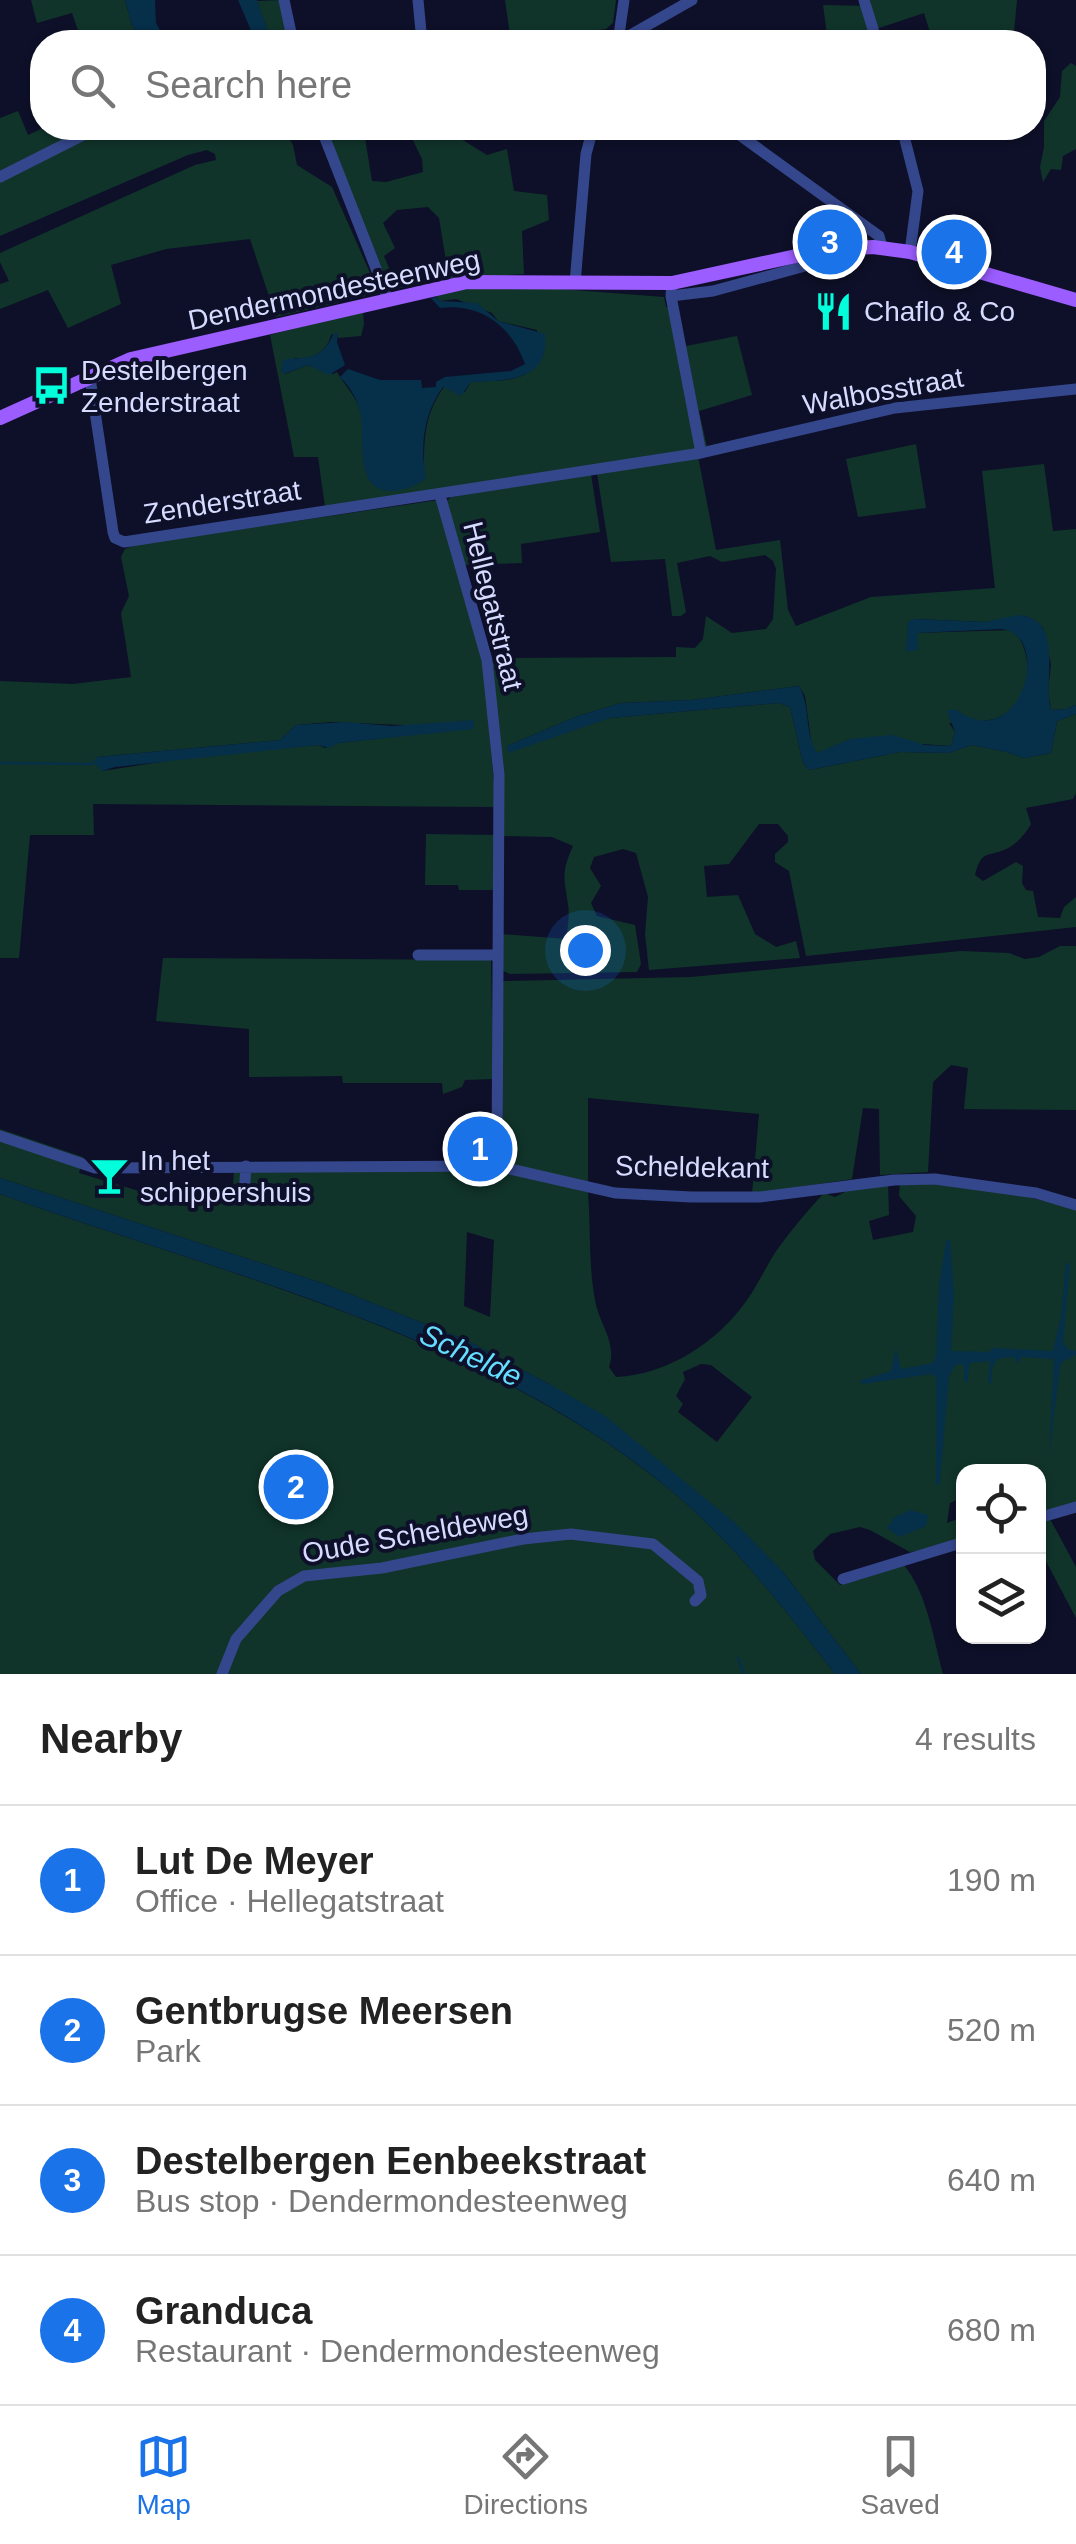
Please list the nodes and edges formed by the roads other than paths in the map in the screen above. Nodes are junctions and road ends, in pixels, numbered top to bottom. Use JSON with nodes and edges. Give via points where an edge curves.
{"nodes":[{"id":1,"x":284,"y":0,"type":"edge"},
{"id":2,"x":418,"y":0,"type":"edge"},
{"id":3,"x":624,"y":0,"type":"edge"},
{"id":4,"x":692,"y":0,"type":"edge"},
{"id":5,"x":864,"y":0,"type":"edge"},
{"id":6,"x":290,"y":30,"type":"edge"},
{"id":7,"x":421,"y":30,"type":"edge"},
{"id":8,"x":620,"y":30,"type":"edge"},
{"id":9,"x":639,"y":30,"type":"edge"},
{"id":10,"x":873,"y":30,"type":"edge"},
{"id":11,"x":73,"y":140,"type":"edge"},
{"id":12,"x":325,"y":140,"type":"edge"},
{"id":13,"x":590,"y":140,"type":"edge"},
{"id":14,"x":747,"y":140,"type":"edge"},
{"id":15,"x":905,"y":140,"type":"edge"},
{"id":16,"x":0,"y":177,"type":"edge"},
{"id":17,"x":882,"y":247,"type":"junction"},
{"id":18,"x":910,"y":252,"type":"junction"},
{"id":19,"x":574,"y":283,"type":"junction"},
{"id":20,"x":672,"y":290,"type":"junction"},
{"id":21,"x":1076,"y":298,"type":"edge"},
{"id":22,"x":388,"y":299,"type":"junction"},
{"id":23,"x":90,"y":378,"type":"junction"},
{"id":24,"x":1076,"y":388,"type":"edge"},
{"id":25,"x":0,"y":418,"type":"edge"},
{"id":26,"x":701,"y":453,"type":"junction"},
{"id":27,"x":440,"y":495,"type":"junction"},
{"id":28,"x":418,"y":955,"type":"dead end"},
{"id":29,"x":497,"y":955,"type":"junction"},
{"id":30,"x":0,"y":1136,"type":"edge"},
{"id":31,"x":246,"y":1166,"type":"junction"},
{"id":32,"x":497,"y":1166,"type":"junction"},
{"id":33,"x":244,"y":1196,"type":"dead end"},
{"id":34,"x":1076,"y":1204,"type":"edge"},
{"id":35,"x":1076,"y":1507,"type":"edge"},
{"id":36,"x":1046,"y":1516,"type":"edge"},
{"id":37,"x":956,"y":1544,"type":"edge"},
{"id":38,"x":843,"y":1579,"type":"dead end"},
{"id":39,"x":695,"y":1600,"type":"dead end"},
{"id":40,"x":222,"y":1674,"type":"edge"}],
"edges":[{"from":1,"to":6,"type":"street"},
{"from":2,"to":7,"type":"street"},
{"from":3,"to":8,"type":"street"},
{"from":4,"to":9,"type":"street"},
{"from":5,"to":10,"type":"street"},
{"from":11,"to":16,"type":"street"},
{"from":12,"to":22,"type":"street"},
{"from":13,"to":19,"type":"street"},
{"from":14,"to":17,"type":"street","via":[[879,236]]},
{"from":15,"to":18,"type":"street","via":[[918,190]]},
{"from":17,"to":18,"type":"main road","name":"Dendermondesteenweg"},
{"from":17,"to":20,"type":"main road","name":"Dendermondesteenweg","via":[[837,248]]},
{"from":18,"to":21,"type":"main road","name":"Dendermondesteenweg"},
{"from":19,"to":20,"type":"main road","name":"Dendermondesteenweg"},
{"from":19,"to":22,"type":"main road","name":"Dendermondesteenweg","via":[[467,282]]},
{"from":20,"to":26,"type":"street"},
{"from":22,"to":23,"type":"main road","name":"Dendermondesteenweg","via":[[131,359]]},
{"from":23,"to":25,"type":"main road","name":"Dendermondesteenweg"},
{"from":23,"to":27,"type":"street","name":"Zenderstraat","via":[[119,542]]},
{"from":24,"to":26,"type":"street","name":"Walbosstraat","via":[[894,408]]},
{"from":26,"to":27,"type":"street","name":"Hellegatstraat"},
{"from":27,"to":29,"type":"street","name":"Hellegatstraat","via":[[489,678],[499,775]]},
{"from":28,"to":29,"type":"street"},
{"from":29,"to":32,"type":"street","name":"Hellegatstraat"},
{"from":30,"to":31,"type":"street","name":"Scheldekant","via":[[95,1168]]},
{"from":31,"to":32,"type":"street","name":"Scheldekant"},
{"from":31,"to":33,"type":"street"},
{"from":32,"to":34,"type":"street","name":"Scheldekant","via":[[642,1196],[760,1197],[935,1179]]},
{"from":35,"to":36,"type":"street"},
{"from":37,"to":38,"type":"street"},
{"from":39,"to":40,"type":"street","name":"Oude Scheldeweg","via":[[701,1595],[698,1582],[666,1547],[616,1538],[523,1538],[382,1568],[304,1576],[278,1591],[236,1639]]}]}
